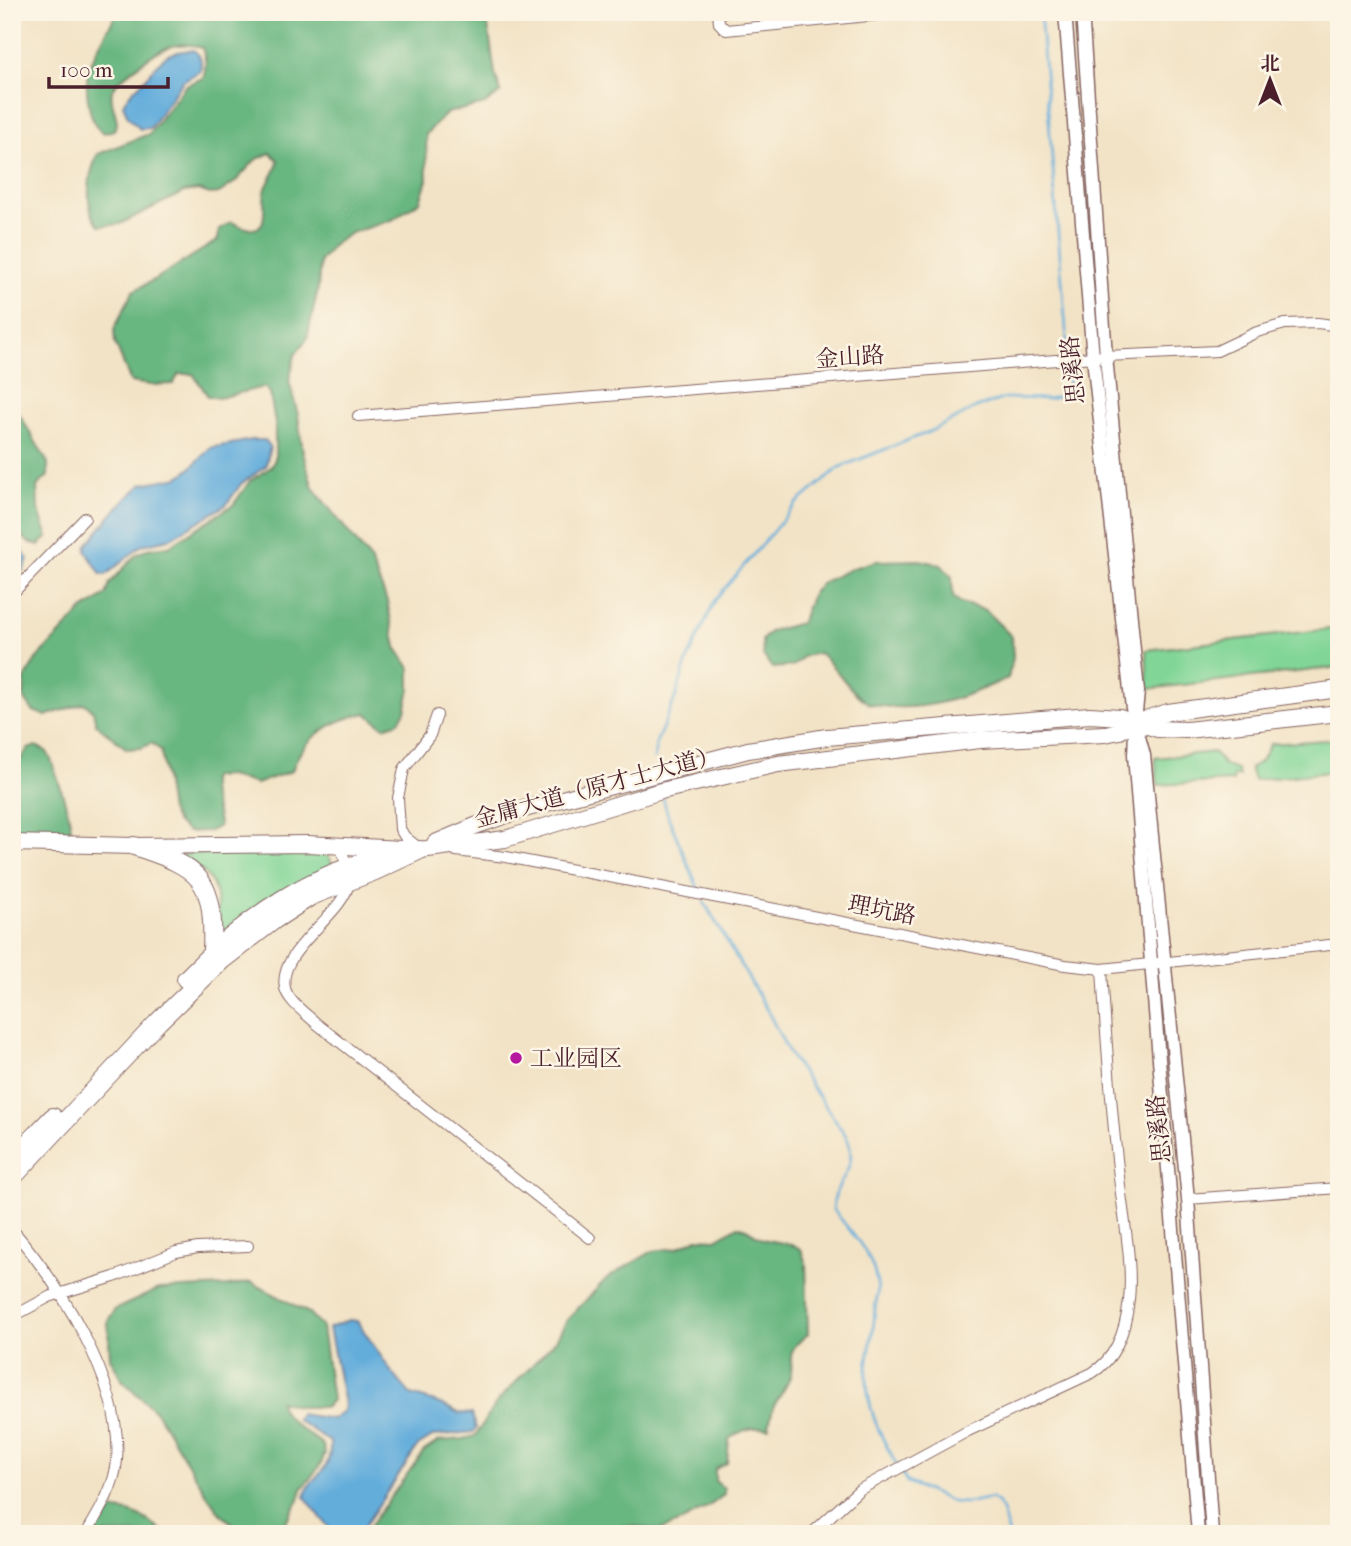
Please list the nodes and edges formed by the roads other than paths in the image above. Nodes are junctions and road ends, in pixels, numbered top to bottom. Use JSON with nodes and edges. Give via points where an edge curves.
{"nodes":[{"id":1,"x":718,"y":12,"type":"edge"},
{"id":2,"x":909,"y":12,"type":"edge"},
{"id":3,"x":1065,"y":12,"type":"edge"},
{"id":4,"x":1082,"y":12,"type":"edge"},
{"id":5,"x":1339,"y":326,"type":"edge"},
{"id":6,"x":1100,"y":357,"type":"junction"},
{"id":7,"x":358,"y":416,"type":"dead end"},
{"id":8,"x":85,"y":518,"type":"dead end"},
{"id":9,"x":12,"y":594,"type":"edge"},
{"id":10,"x":1339,"y":689,"type":"edge"},
{"id":11,"x":1339,"y":713,"type":"edge"},
{"id":12,"x":437,"y":715,"type":"dead end"},
{"id":13,"x":1135,"y":722,"type":"junction"},
{"id":14,"x":654,"y":775,"type":"junction"},
{"id":15,"x":658,"y":792,"type":"junction"},
{"id":16,"x":12,"y":844,"type":"edge"},
{"id":17,"x":134,"y":846,"type":"junction"},
{"id":18,"x":340,"y":846,"type":"junction"},
{"id":19,"x":420,"y":849,"type":"junction"},
{"id":20,"x":348,"y":874,"type":"junction"},
{"id":21,"x":1339,"y":944,"type":"edge"},
{"id":22,"x":212,"y":953,"type":"junction"},
{"id":23,"x":1156,"y":963,"type":"junction"},
{"id":24,"x":1102,"y":969,"type":"junction"},
{"id":25,"x":12,"y":1159,"type":"edge"},
{"id":26,"x":12,"y":1178,"type":"edge"},
{"id":27,"x":1339,"y":1188,"type":"edge"},
{"id":28,"x":1188,"y":1199,"type":"junction"},
{"id":29,"x":12,"y":1229,"type":"edge"},
{"id":30,"x":590,"y":1238,"type":"dead end"},
{"id":31,"x":248,"y":1246,"type":"dead end"},
{"id":32,"x":59,"y":1294,"type":"junction"},
{"id":33,"x":12,"y":1317,"type":"edge"},
{"id":34,"x":86,"y":1534,"type":"edge"},
{"id":35,"x":811,"y":1534,"type":"edge"},
{"id":36,"x":1198,"y":1534,"type":"edge"},
{"id":37,"x":1212,"y":1534,"type":"edge"}],
"edges":[{"from":1,"to":2,"type":"street","via":[[719,23],[726,30]]},
{"from":3,"to":6,"type":"street","name":"思溪路"},
{"from":4,"to":6,"type":"street","name":"思溪路"},
{"from":5,"to":6,"type":"street","name":"金山路","via":[[1285,324],[1217,351]]},
{"from":6,"to":7,"type":"street","name":"金山路"},
{"from":6,"to":13,"type":"street","name":"思溪路"},
{"from":8,"to":9,"type":"street"},
{"from":10,"to":13,"type":"main road","name":"金庸大道（原才士大道）","via":[[1168,712]]},
{"from":11,"to":13,"type":"main road","name":"金庸大道（原才士大道）","via":[[1187,730],[1157,729]]},
{"from":12,"to":19,"type":"street","via":[[430,735],[404,769],[398,798],[400,829]]},
{"from":13,"to":14,"type":"main road","name":"金庸大道（原才士大道）","via":[[1090,715],[827,737],[748,750]]},
{"from":13,"to":15,"type":"main road","name":"金庸大道（原才士大道）","via":[[1120,731],[1090,736],[980,740],[778,764]]},
{"from":13,"to":23,"type":"street","name":"思溪路","via":[[1134,755]]},
{"from":14,"to":15,"type":"main road"},
{"from":14,"to":19,"type":"main road","name":"金庸大道（原才士大道）","via":[[524,809]]},
{"from":15,"to":19,"type":"main road","name":"金庸大道（原才士大道）","via":[[505,839]]},
{"from":16,"to":17,"type":"main road"},
{"from":17,"to":18,"type":"main road"},
{"from":17,"to":22,"type":"highway","via":[[174,860],[195,874],[212,905]]},
{"from":18,"to":19,"type":"main road"},
{"from":18,"to":20,"type":"street"},
{"from":19,"to":20,"type":"highway"},
{"from":19,"to":24,"type":"street","name":"理坑路","via":[[506,857]]},
{"from":20,"to":22,"type":"highway","via":[[287,894]]},
{"from":20,"to":26,"type":"highway","via":[[274,920],[222,960]]},
{"from":20,"to":30,"type":"street","via":[[344,894],[288,966],[288,996],[317,1024]]},
{"from":21,"to":23,"type":"street","name":"理坑路"},
{"from":22,"to":25,"type":"highway"},
{"from":23,"to":24,"type":"street","name":"理坑路"},
{"from":23,"to":28,"type":"street","name":"思溪路"},
{"from":23,"to":36,"type":"street","name":"思溪路"},
{"from":24,"to":35,"type":"street","via":[[1130,1283],[1125,1322],[1113,1354],[1092,1373],[968,1430],[859,1490]]},
{"from":27,"to":28,"type":"street"},
{"from":28,"to":37,"type":"street","name":"思溪路"},
{"from":29,"to":32,"type":"street"},
{"from":31,"to":32,"type":"street","via":[[176,1252]]},
{"from":32,"to":33,"type":"street"},
{"from":32,"to":34,"type":"street","via":[[90,1345],[117,1432],[117,1462],[105,1503]]}]}
